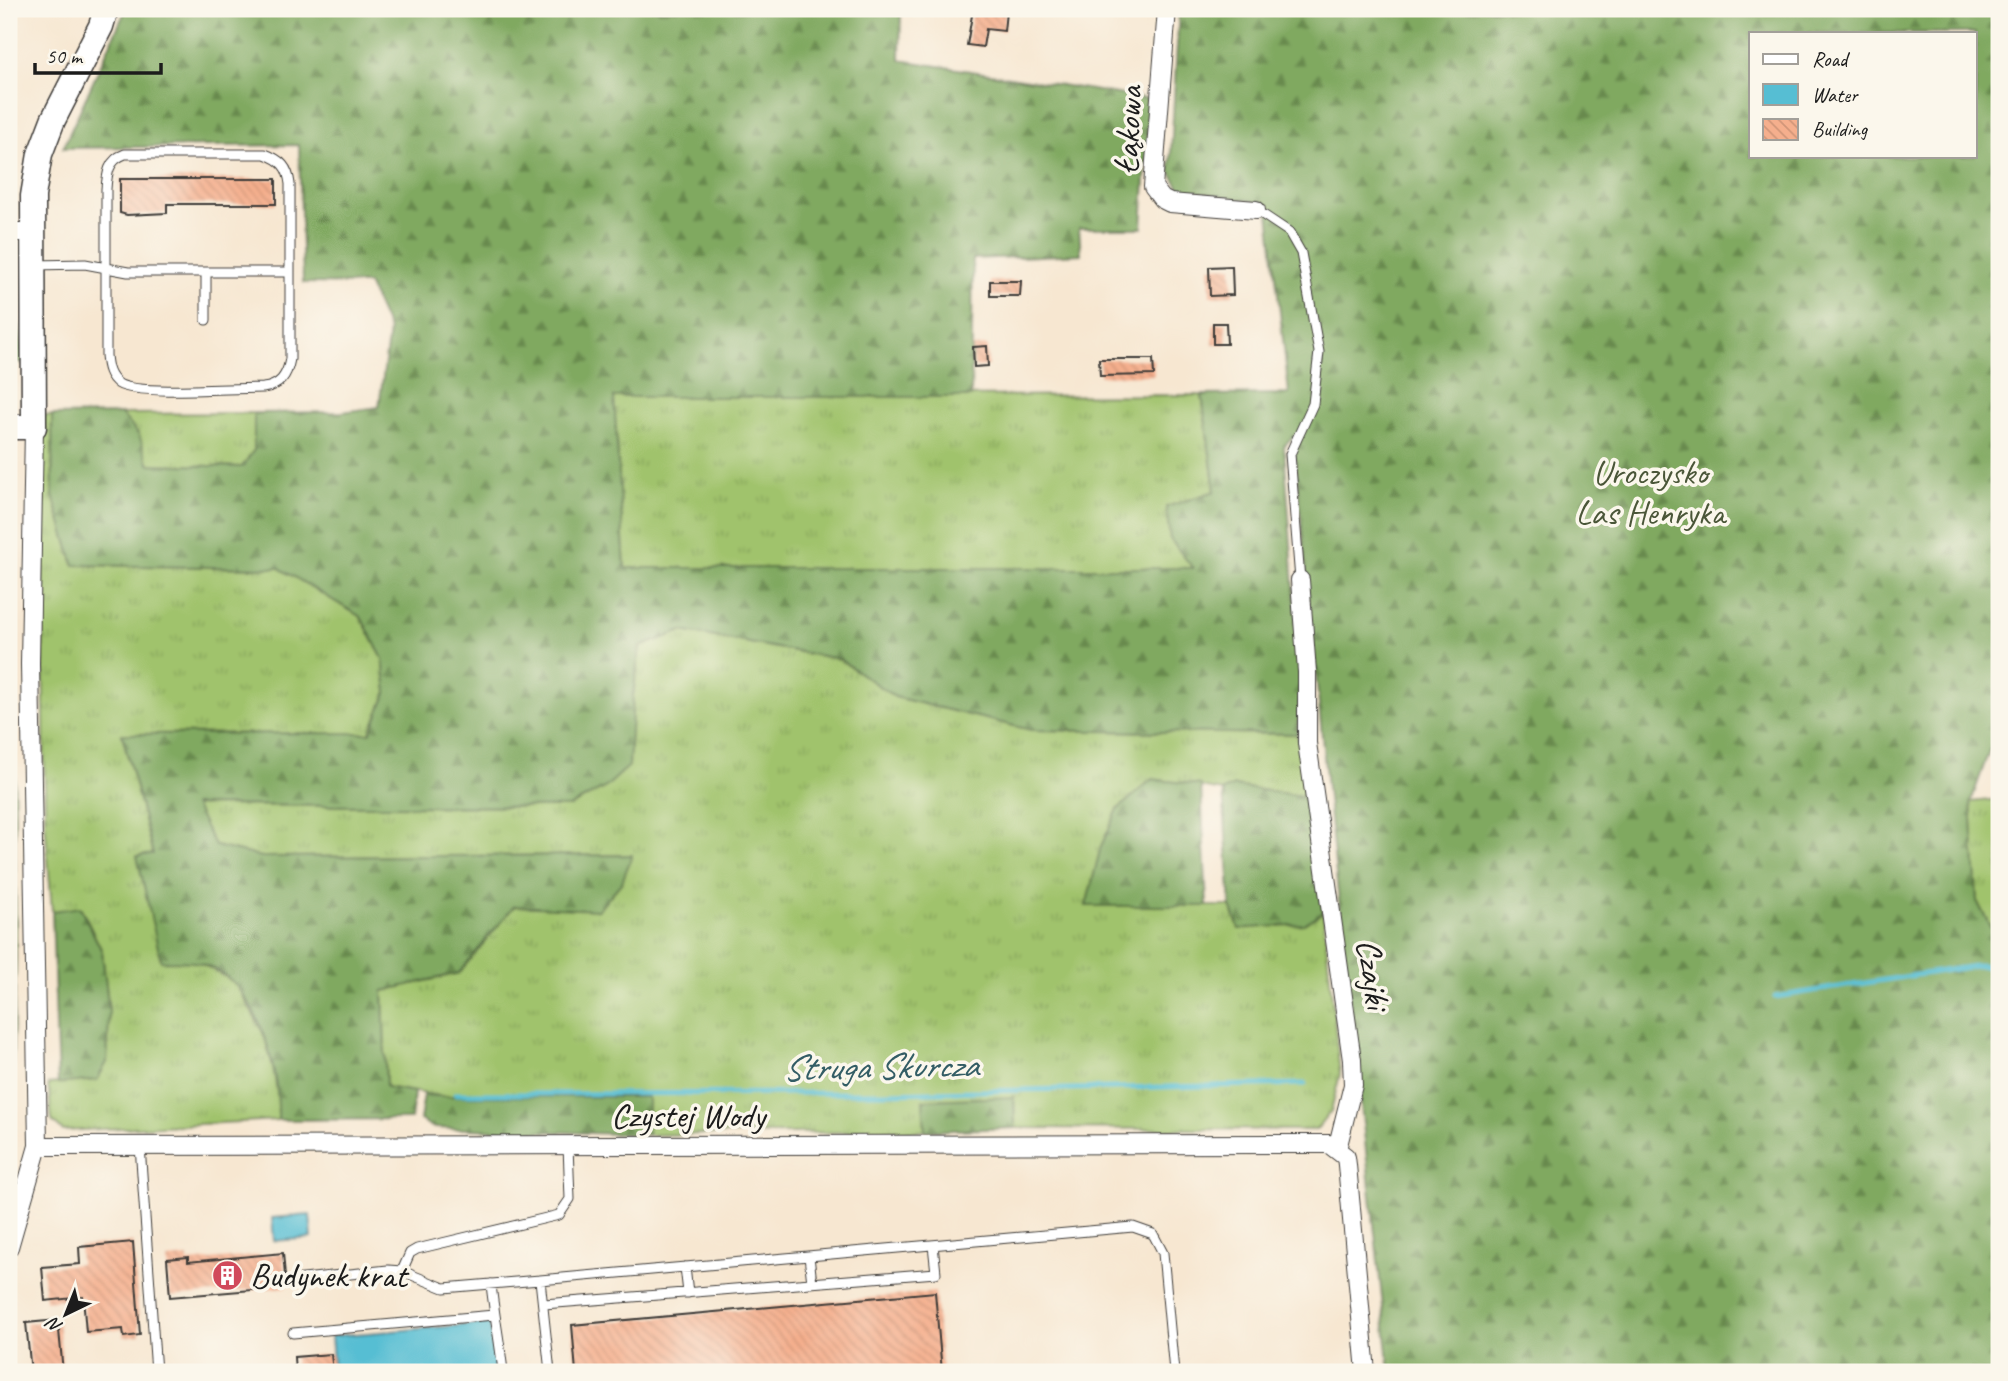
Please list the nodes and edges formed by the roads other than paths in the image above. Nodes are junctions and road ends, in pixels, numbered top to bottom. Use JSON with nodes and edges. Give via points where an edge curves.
{"nodes":[{"id":1,"x":106,"y":9,"type":"edge"},
{"id":2,"x":1167,"y":9,"type":"edge"},
{"id":3,"x":1256,"y":210,"type":"joint"},
{"id":4,"x":9,"y":232,"type":"edge"},
{"id":5,"x":33,"y":232,"type":"junction"},
{"id":6,"x":33,"y":265,"type":"junction"},
{"id":7,"x":107,"y":270,"type":"junction"},
{"id":8,"x":206,"y":272,"type":"junction"},
{"id":9,"x":290,"y":272,"type":"junction"},
{"id":10,"x":206,"y":320,"type":"dead end"},
{"id":11,"x":9,"y":427,"type":"edge"},
{"id":12,"x":34,"y":427,"type":"junction"},
{"id":13,"x":1300,"y":580,"type":"joint"},
{"id":14,"x":38,"y":1146,"type":"junction"},
{"id":15,"x":140,"y":1146,"type":"junction"},
{"id":16,"x":568,"y":1146,"type":"junction"},
{"id":17,"x":1337,"y":1149,"type":"junction"},
{"id":18,"x":933,"y":1245,"type":"junction"},
{"id":19,"x":9,"y":1247,"type":"edge"},
{"id":20,"x":808,"y":1256,"type":"junction"},
{"id":21,"x":685,"y":1267,"type":"junction"},
{"id":22,"x":402,"y":1271,"type":"junction"},
{"id":23,"x":294,"y":1280,"type":"dead end"},
{"id":24,"x":540,"y":1280,"type":"junction"},
{"id":25,"x":812,"y":1283,"type":"junction"},
{"id":26,"x":491,"y":1284,"type":"junction"},
{"id":27,"x":688,"y":1293,"type":"junction"},
{"id":28,"x":544,"y":1304,"type":"junction"},
{"id":29,"x":494,"y":1315,"type":"junction"},
{"id":30,"x":293,"y":1333,"type":"dead end"},
{"id":31,"x":156,"y":1372,"type":"edge"},
{"id":32,"x":503,"y":1372,"type":"edge"},
{"id":33,"x":550,"y":1372,"type":"edge"},
{"id":34,"x":1174,"y":1372,"type":"edge"},
{"id":35,"x":1366,"y":1372,"type":"edge"}],
"edges":[{"from":1,"to":5,"type":"street","via":[[40,154]]},
{"from":2,"to":3,"type":"street","name":"Łąkowa","via":[[1153,187],[1170,203]]},
{"from":3,"to":13,"type":"lane","via":[[1289,232],[1301,253],[1320,352],[1313,404],[1290,454]]},
{"from":4,"to":5,"type":"street"},
{"from":5,"to":6,"type":"street"},
{"from":6,"to":7,"type":"lane","via":[[85,264]]},
{"from":6,"to":12,"type":"street"},
{"from":7,"to":8,"type":"lane"},
{"from":7,"to":9,"type":"lane","via":[[108,370],[118,383],[134,388],[263,388],[278,383],[290,359]]},
{"from":7,"to":9,"type":"lane","via":[[107,172],[117,157],[265,154],[283,164],[289,177]]},
{"from":8,"to":9,"type":"lane"},
{"from":8,"to":10,"type":"lane"},
{"from":11,"to":12,"type":"street"},
{"from":12,"to":14,"type":"street","via":[[30,664]]},
{"from":13,"to":17,"type":"street","name":"Czajki","via":[[1307,743],[1352,1060],[1353,1086]]},
{"from":14,"to":15,"type":"street","name":"Czystej Wody"},
{"from":14,"to":19,"type":"street"},
{"from":15,"to":16,"type":"street","name":"Czystej Wody"},
{"from":15,"to":31,"type":"lane"},
{"from":16,"to":17,"type":"street","name":"Czystej Wody","via":[[1322,1144]]},
{"from":16,"to":22,"type":"lane","via":[[569,1199],[559,1215],[417,1249],[410,1253]]},
{"from":17,"to":35,"type":"street","via":[[1346,1157]]},
{"from":18,"to":20,"type":"lane"},
{"from":18,"to":25,"type":"lane","via":[[936,1273]]},
{"from":18,"to":34,"type":"lane","via":[[1144,1229],[1160,1242],[1163,1253]]},
{"from":20,"to":21,"type":"lane"},
{"from":20,"to":25,"type":"lane"},
{"from":21,"to":24,"type":"lane"},
{"from":21,"to":27,"type":"lane"},
{"from":22,"to":23,"type":"lane"},
{"from":22,"to":26,"type":"lane","via":[[444,1288]]},
{"from":24,"to":26,"type":"lane"},
{"from":24,"to":28,"type":"lane"},
{"from":25,"to":27,"type":"lane"},
{"from":26,"to":29,"type":"lane"},
{"from":27,"to":28,"type":"lane"},
{"from":28,"to":33,"type":"lane"},
{"from":29,"to":30,"type":"lane"},
{"from":29,"to":32,"type":"lane","via":[[499,1323]]}]}
